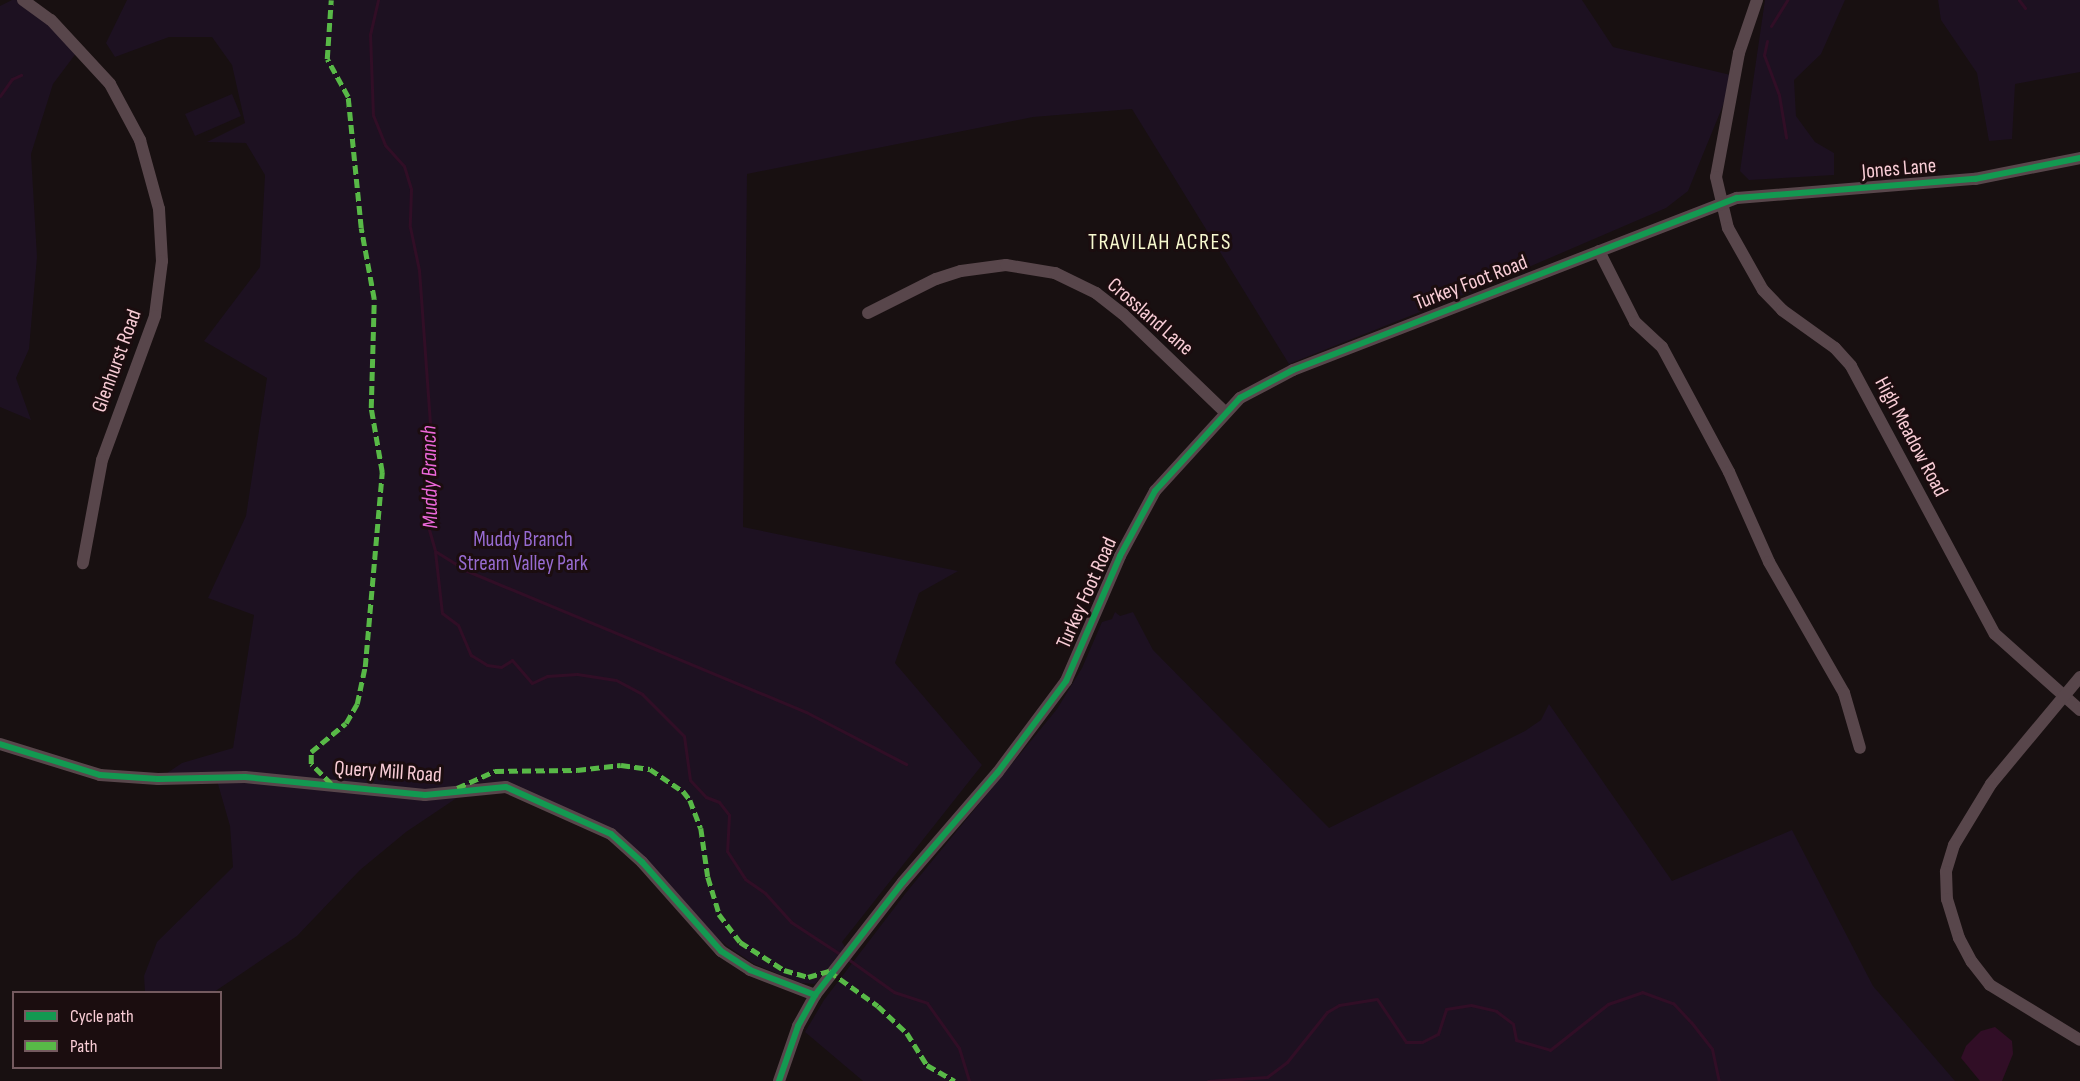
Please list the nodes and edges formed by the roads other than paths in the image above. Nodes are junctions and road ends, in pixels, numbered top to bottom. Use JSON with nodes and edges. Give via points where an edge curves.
{"nodes":[{"id":1,"x":23,"y":0,"type":"edge"},
{"id":2,"x":1757,"y":0,"type":"edge"},
{"id":3,"x":2080,"y":158,"type":"edge"},
{"id":4,"x":1720,"y":204,"type":"junction"},
{"id":5,"x":1599,"y":251,"type":"junction"},
{"id":6,"x":868,"y":313,"type":"dead end"},
{"id":7,"x":1225,"y":412,"type":"junction"},
{"id":8,"x":83,"y":563,"type":"dead end"},
{"id":9,"x":2080,"y":677,"type":"edge"},
{"id":10,"x":2063,"y":695,"type":"junction"},
{"id":11,"x":2080,"y":710,"type":"edge"},
{"id":12,"x":0,"y":744,"type":"edge"},
{"id":13,"x":1860,"y":747,"type":"dead end"},
{"id":14,"x":815,"y":995,"type":"junction"},
{"id":15,"x":2080,"y":1040,"type":"edge"},
{"id":16,"x":779,"y":1081,"type":"edge"}],
"edges":[{"from":1,"to":8,"type":"street","name":"Glenhurst Road","via":[[56,24],[110,84],[140,140],[159,209],[162,261],[155,316],[102,460]]},
{"from":2,"to":4,"type":"street","via":[[1739,53],[1716,177]]},
{"from":3,"to":4,"type":"street","name":"Jones Lane","via":[[1975,179],[1764,195]]},
{"from":4,"to":5,"type":"street","name":"Turkey Foot Road"},
{"from":4,"to":10,"type":"street","name":"High Meadow Road","via":[[1728,228],[1763,290],[1782,310],[1835,348],[1851,366],[1995,634]]},
{"from":5,"to":7,"type":"street","name":"Turkey Foot Road","via":[[1293,370],[1257,387]]},
{"from":5,"to":13,"type":"street","via":[[1635,322],[1662,348],[1707,431],[1769,562],[1844,693]]},
{"from":6,"to":7,"type":"street","name":"Crossland Lane","via":[[961,271],[1006,265],[1055,273],[1096,293],[1123,314]]},
{"from":7,"to":14,"type":"street","name":"Turkey Foot Road","via":[[1175,467],[1145,508],[1066,681],[1045,713]]},
{"from":9,"to":10,"type":"street"},
{"from":10,"to":11,"type":"street","name":"High Meadow Road"},
{"from":10,"to":15,"type":"street","via":[[1970,814],[1946,872],[1947,899],[1959,938],[1990,985]]},
{"from":12,"to":14,"type":"street","name":"Query Mill Road","via":[[100,775],[158,779],[245,777],[425,795],[506,787],[611,834],[642,862],[721,951],[750,970]]},
{"from":14,"to":16,"type":"street","name":"Turkey Foot Road","via":[[794,1034]]}]}
